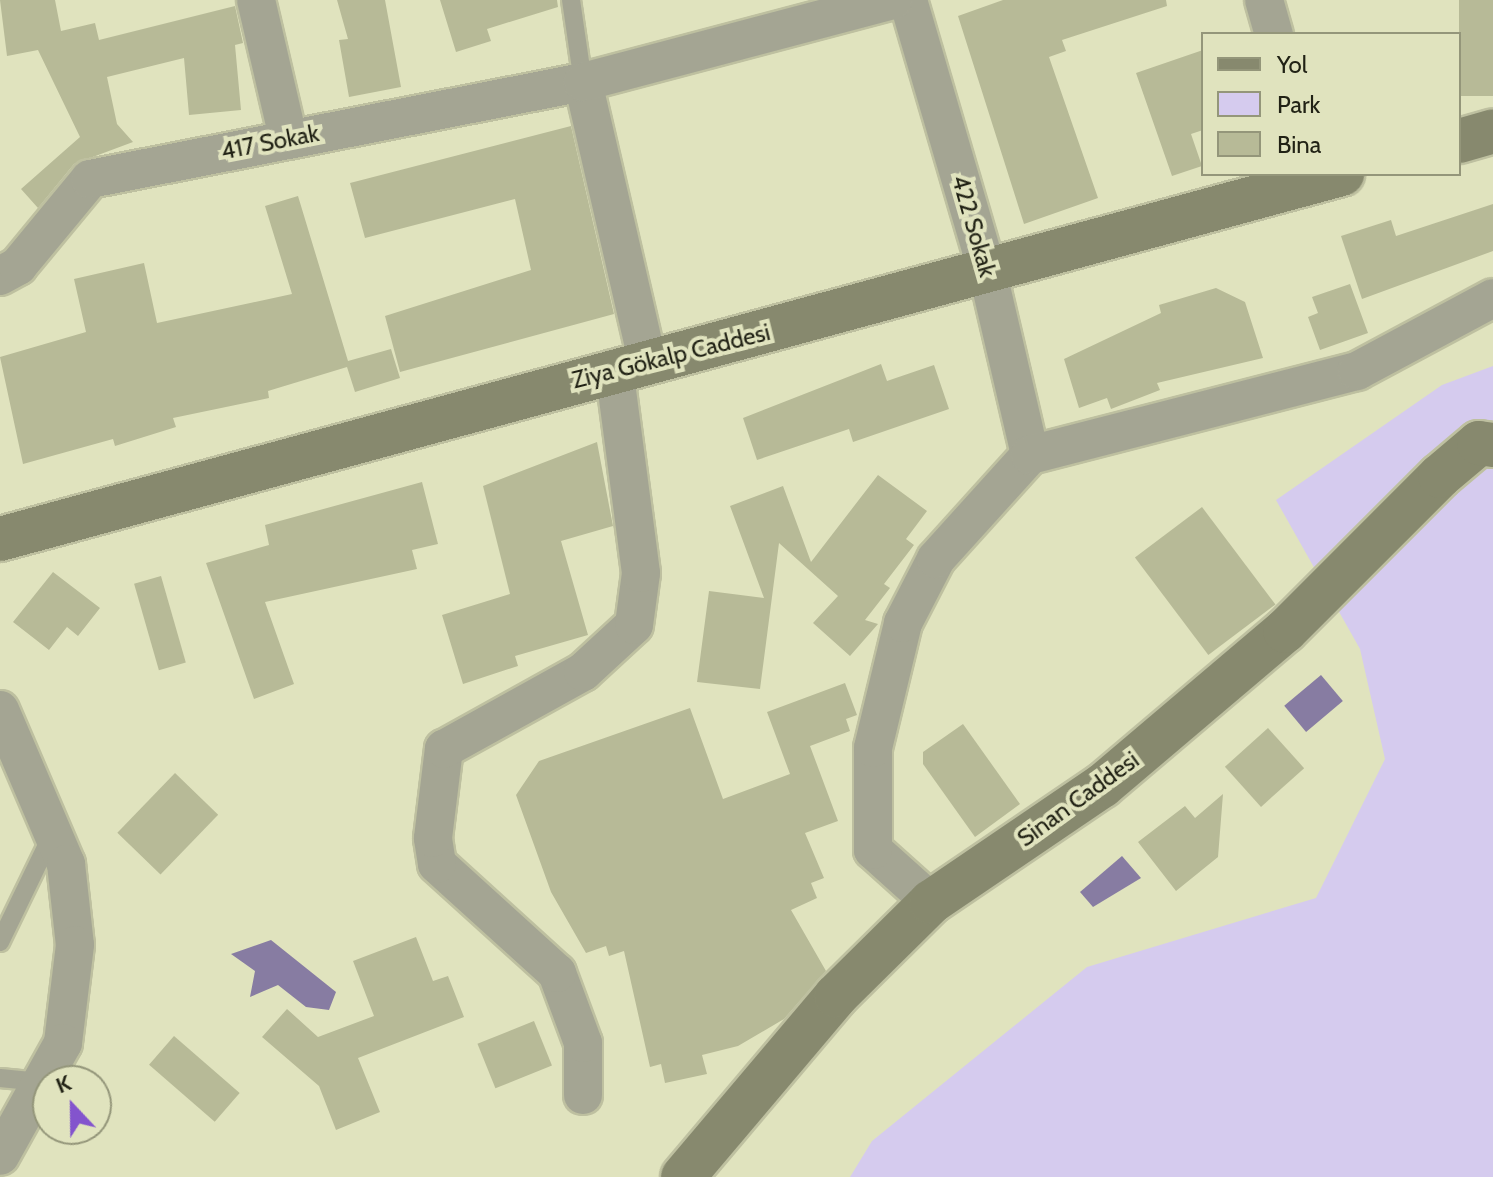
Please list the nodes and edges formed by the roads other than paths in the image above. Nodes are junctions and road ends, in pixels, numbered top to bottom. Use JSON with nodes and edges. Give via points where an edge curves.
{"nodes":[{"id":1,"x":256,"y":0,"type":"edge"},
{"id":2,"x":571,"y":0,"type":"edge"},
{"id":3,"x":893,"y":0,"type":"edge"},
{"id":4,"x":908,"y":0,"type":"edge"},
{"id":5,"x":1264,"y":0,"type":"edge"},
{"id":6,"x":1273,"y":32,"type":"edge"},
{"id":7,"x":583,"y":82,"type":"junction"},
{"id":8,"x":1493,"y":131,"type":"edge"},
{"id":9,"x":288,"y":138,"type":"junction"},
{"id":10,"x":1461,"y":140,"type":"edge"},
{"id":11,"x":1323,"y":177,"type":"edge"},
{"id":12,"x":988,"y":274,"type":"junction"},
{"id":13,"x":0,"y":276,"type":"edge"},
{"id":14,"x":1493,"y":298,"type":"edge"},
{"id":15,"x":631,"y":365,"type":"junction"},
{"id":16,"x":1493,"y":445,"type":"edge"},
{"id":17,"x":1030,"y":455,"type":"junction"},
{"id":18,"x":0,"y":539,"type":"edge"},
{"id":19,"x":0,"y":710,"type":"edge"},
{"id":20,"x":53,"y":833,"type":"junction"},
{"id":21,"x":931,"y":902,"type":"junction"},
{"id":22,"x":0,"y":942,"type":"edge"},
{"id":23,"x":51,"y":1065,"type":"edge"},
{"id":24,"x":0,"y":1078,"type":"edge"},
{"id":25,"x":32,"y":1081,"type":"edge"},
{"id":26,"x":583,"y":1095,"type":"dead end"},
{"id":27,"x":32,"y":1098,"type":"edge"},
{"id":28,"x":0,"y":1156,"type":"edge"},
{"id":29,"x":683,"y":1177,"type":"edge"}],
"edges":[{"from":1,"to":9,"type":"street"},
{"from":2,"to":7,"type":"lane"},
{"from":3,"to":7,"type":"street","name":"417 Sokak"},
{"from":4,"to":12,"type":"street","name":"422 Sokak"},
{"from":5,"to":6,"type":"street"},
{"from":7,"to":9,"type":"street","name":"417 Sokak"},
{"from":7,"to":15,"type":"street"},
{"from":8,"to":10,"type":"street"},
{"from":9,"to":13,"type":"street","name":"417 Sokak","via":[[90,179],[18,266]]},
{"from":11,"to":12,"type":"street","name":"Ziya Gökalp Caddesi"},
{"from":12,"to":15,"type":"street","name":"Ziya Gökalp Caddesi"},
{"from":12,"to":17,"type":"street","name":"422 Sokak"},
{"from":14,"to":17,"type":"street","via":[[1357,371]]},
{"from":15,"to":18,"type":"street","name":"Ziya Gökalp Caddesi"},
{"from":15,"to":26,"type":"street","via":[[641,573],[634,625],[583,672],[444,749],[433,838],[437,864],[557,973],[583,1043]]},
{"from":16,"to":21,"type":"street","name":"Sinan Caddesi","via":[[1479,443],[1440,476],[1285,631],[1102,786]]},
{"from":17,"to":21,"type":"street","via":[[936,559],[903,623],[873,748],[873,850]]},
{"from":19,"to":20,"type":"street"},
{"from":20,"to":22,"type":"lane"},
{"from":20,"to":23,"type":"street","via":[[66,864],[75,945],[63,1043]]},
{"from":21,"to":29,"type":"street","name":"Sinan Caddesi","via":[[836,996]]},
{"from":24,"to":25,"type":"lane"},
{"from":27,"to":28,"type":"street"}]}
